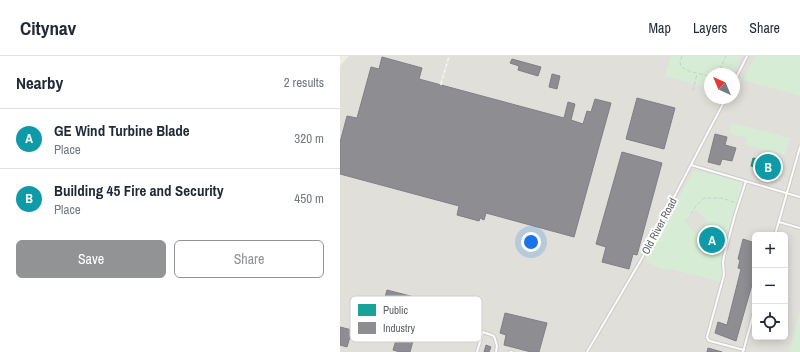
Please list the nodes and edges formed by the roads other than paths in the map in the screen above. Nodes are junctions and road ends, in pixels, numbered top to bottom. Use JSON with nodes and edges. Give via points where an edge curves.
{"nodes":[{"id":1,"x":747,"y":56,"type":"edge"},
{"id":2,"x":740,"y":70,"type":"edge"},
{"id":3,"x":723,"y":104,"type":"edge"},
{"id":4,"x":800,"y":147,"type":"edge"},
{"id":5,"x":691,"y":165,"type":"junction"},
{"id":6,"x":746,"y":181,"type":"junction"},
{"id":7,"x":786,"y":194,"type":"junction"},
{"id":8,"x":800,"y":197,"type":"edge"},
{"id":9,"x":779,"y":222,"type":"junction"},
{"id":10,"x":800,"y":228,"type":"edge"},
{"id":11,"x":776,"y":232,"type":"edge"},
{"id":12,"x":752,"y":320,"type":"edge"},
{"id":13,"x":482,"y":332,"type":"edge"},
{"id":14,"x":480,"y":342,"type":"edge"},
{"id":15,"x":744,"y":351,"type":"edge"},
{"id":16,"x":477,"y":352,"type":"edge"},
{"id":17,"x":496,"y":352,"type":"edge"},
{"id":18,"x":587,"y":352,"type":"edge"}],
"edges":[{"from":1,"to":2,"type":"lane"},
{"from":3,"to":5,"type":"lane","name":"Old River Road"},
{"from":4,"to":7,"type":"lane"},
{"from":5,"to":6,"type":"lane"},
{"from":5,"to":18,"type":"lane","name":"Old River Road","via":[[641,260]]},
{"from":6,"to":7,"type":"lane"},
{"from":6,"to":15,"type":"lane","via":[[727,243],[723,262],[724,275],[707,337],[710,341]]},
{"from":7,"to":8,"type":"lane"},
{"from":7,"to":9,"type":"lane"},
{"from":9,"to":10,"type":"lane"},
{"from":9,"to":11,"type":"lane"},
{"from":12,"to":15,"type":"lane"},
{"from":13,"to":17,"type":"lane","via":[[494,336]]},
{"from":14,"to":16,"type":"lane"}]}
